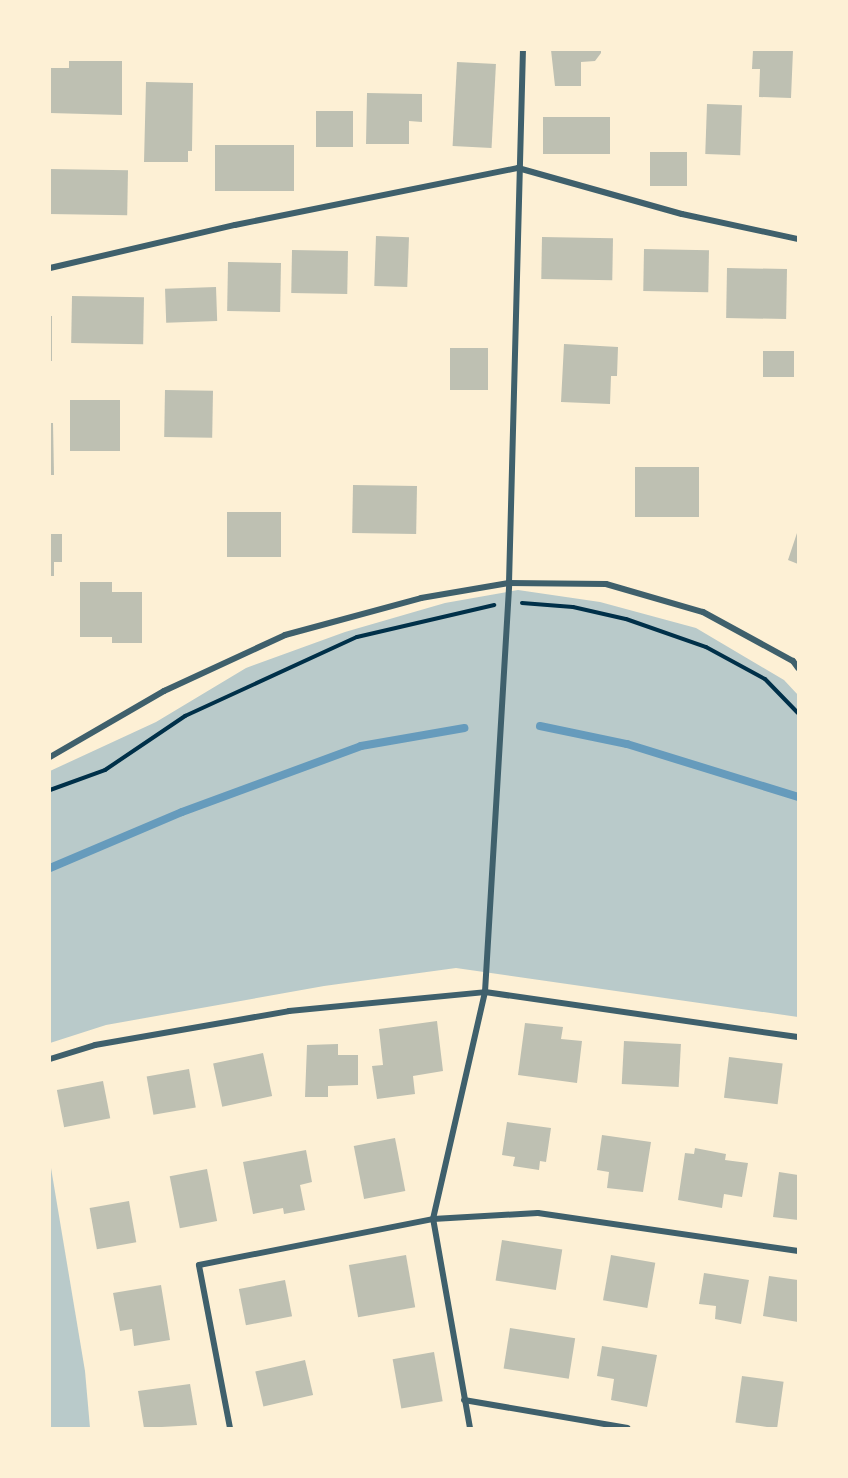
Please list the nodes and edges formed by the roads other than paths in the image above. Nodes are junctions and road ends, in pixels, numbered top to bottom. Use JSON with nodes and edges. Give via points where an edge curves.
{"nodes":[{"id":1,"x":523,"y":50,"type":"edge"},
{"id":2,"x":518,"y":168,"type":"junction"},
{"id":3,"x":798,"y":239,"type":"edge"},
{"id":4,"x":50,"y":268,"type":"edge"},
{"id":5,"x":509,"y":583,"type":"junction"},
{"id":6,"x":798,"y":668,"type":"edge"},
{"id":7,"x":50,"y":757,"type":"edge"},
{"id":8,"x":485,"y":992,"type":"junction"},
{"id":9,"x":798,"y":1037,"type":"edge"},
{"id":10,"x":50,"y":1059,"type":"edge"},
{"id":11,"x":433,"y":1219,"type":"junction"},
{"id":12,"x":798,"y":1251,"type":"edge"},
{"id":13,"x":464,"y":1400,"type":"junction"},
{"id":14,"x":230,"y":1428,"type":"edge"},
{"id":15,"x":470,"y":1428,"type":"edge"},
{"id":16,"x":628,"y":1428,"type":"edge"}],
"edges":[{"from":1,"to":2,"type":"street"},
{"from":2,"to":3,"type":"street","via":[[682,214]]},
{"from":2,"to":4,"type":"street","via":[[235,225]]},
{"from":2,"to":5,"type":"street"},
{"from":5,"to":6,"type":"street","via":[[606,584],[703,612],[793,661]]},
{"from":5,"to":7,"type":"street","via":[[421,598],[285,635],[164,691]]},
{"from":5,"to":8,"type":"street"},
{"from":8,"to":9,"type":"street"},
{"from":8,"to":10,"type":"street","via":[[289,1011],[95,1045]]},
{"from":8,"to":11,"type":"street"},
{"from":11,"to":12,"type":"street","via":[[538,1214]]},
{"from":11,"to":13,"type":"street"},
{"from":11,"to":14,"type":"street","via":[[199,1264]]},
{"from":13,"to":15,"type":"street"},
{"from":13,"to":16,"type":"street"}]}
